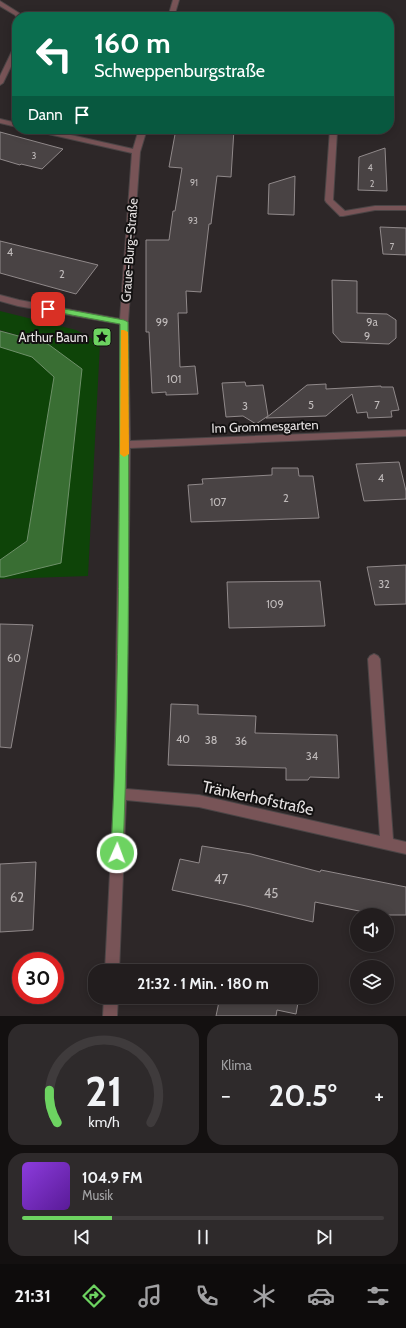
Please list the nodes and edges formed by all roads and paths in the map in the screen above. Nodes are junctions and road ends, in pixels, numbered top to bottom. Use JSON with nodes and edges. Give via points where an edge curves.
{"nodes":[{"id":1,"x":176,"y":0,"type":"edge"},
{"id":2,"x":0,"y":3,"type":"edge"},
{"id":3,"x":14,"y":12,"type":"edge"},
{"id":4,"x":172,"y":12,"type":"edge"},
{"id":5,"x":12,"y":58,"type":"edge"},
{"id":6,"x":0,"y":83,"type":"edge"},
{"id":7,"x":0,"y":121,"type":"edge"},
{"id":8,"x":12,"y":124,"type":"edge"},
{"id":9,"x":57,"y":134,"type":"edge"},
{"id":10,"x":141,"y":134,"type":"edge"},
{"id":11,"x":333,"y":134,"type":"edge"},
{"id":12,"x":136,"y":152,"type":"junction"},
{"id":13,"x":406,"y":208,"type":"edge"},
{"id":14,"x":0,"y":298,"type":"edge"},
{"id":15,"x":124,"y":322,"type":"junction"},
{"id":16,"x":406,"y":433,"type":"edge"},
{"id":17,"x":125,"y":445,"type":"junction"},
{"id":18,"x":374,"y":659,"type":"dead end"},
{"id":19,"x":120,"y":794,"type":"junction"},
{"id":20,"x":387,"y":844,"type":"junction"},
{"id":21,"x":406,"y":848,"type":"edge"},
{"id":22,"x":112,"y":964,"type":"edge"},
{"id":23,"x":111,"y":1004,"type":"edge"},
{"id":24,"x":110,"y":1016,"type":"edge"}],
"edges":[{"from":1,"to":4,"type":"street"},
{"from":2,"to":3,"type":"street"},
{"from":5,"to":6,"type":"street"},
{"from":7,"to":8,"type":"street"},
{"from":9,"to":12,"type":"street"},
{"from":10,"to":12,"type":"street","name":"Graue-Burg-Straße"},
{"from":11,"to":13,"type":"street","via":[[329,200],[343,214],[375,208]]},
{"from":12,"to":15,"type":"street","name":"Graue-Burg-Straße"},
{"from":14,"to":15,"type":"street"},
{"from":15,"to":17,"type":"street","name":"Graue-Burg-Straße"},
{"from":16,"to":17,"type":"street","name":"Im Grommesgarten"},
{"from":17,"to":19,"type":"street","name":"Graue-Burg-Straße"},
{"from":18,"to":20,"type":"street"},
{"from":19,"to":20,"type":"street","name":"Tränkerhofstraße","via":[[199,801]]},
{"from":19,"to":22,"type":"street","name":"Graue-Burg-Straße"},
{"from":20,"to":21,"type":"street","name":"Tränkerhofstraße"},
{"from":23,"to":24,"type":"street"}]}
